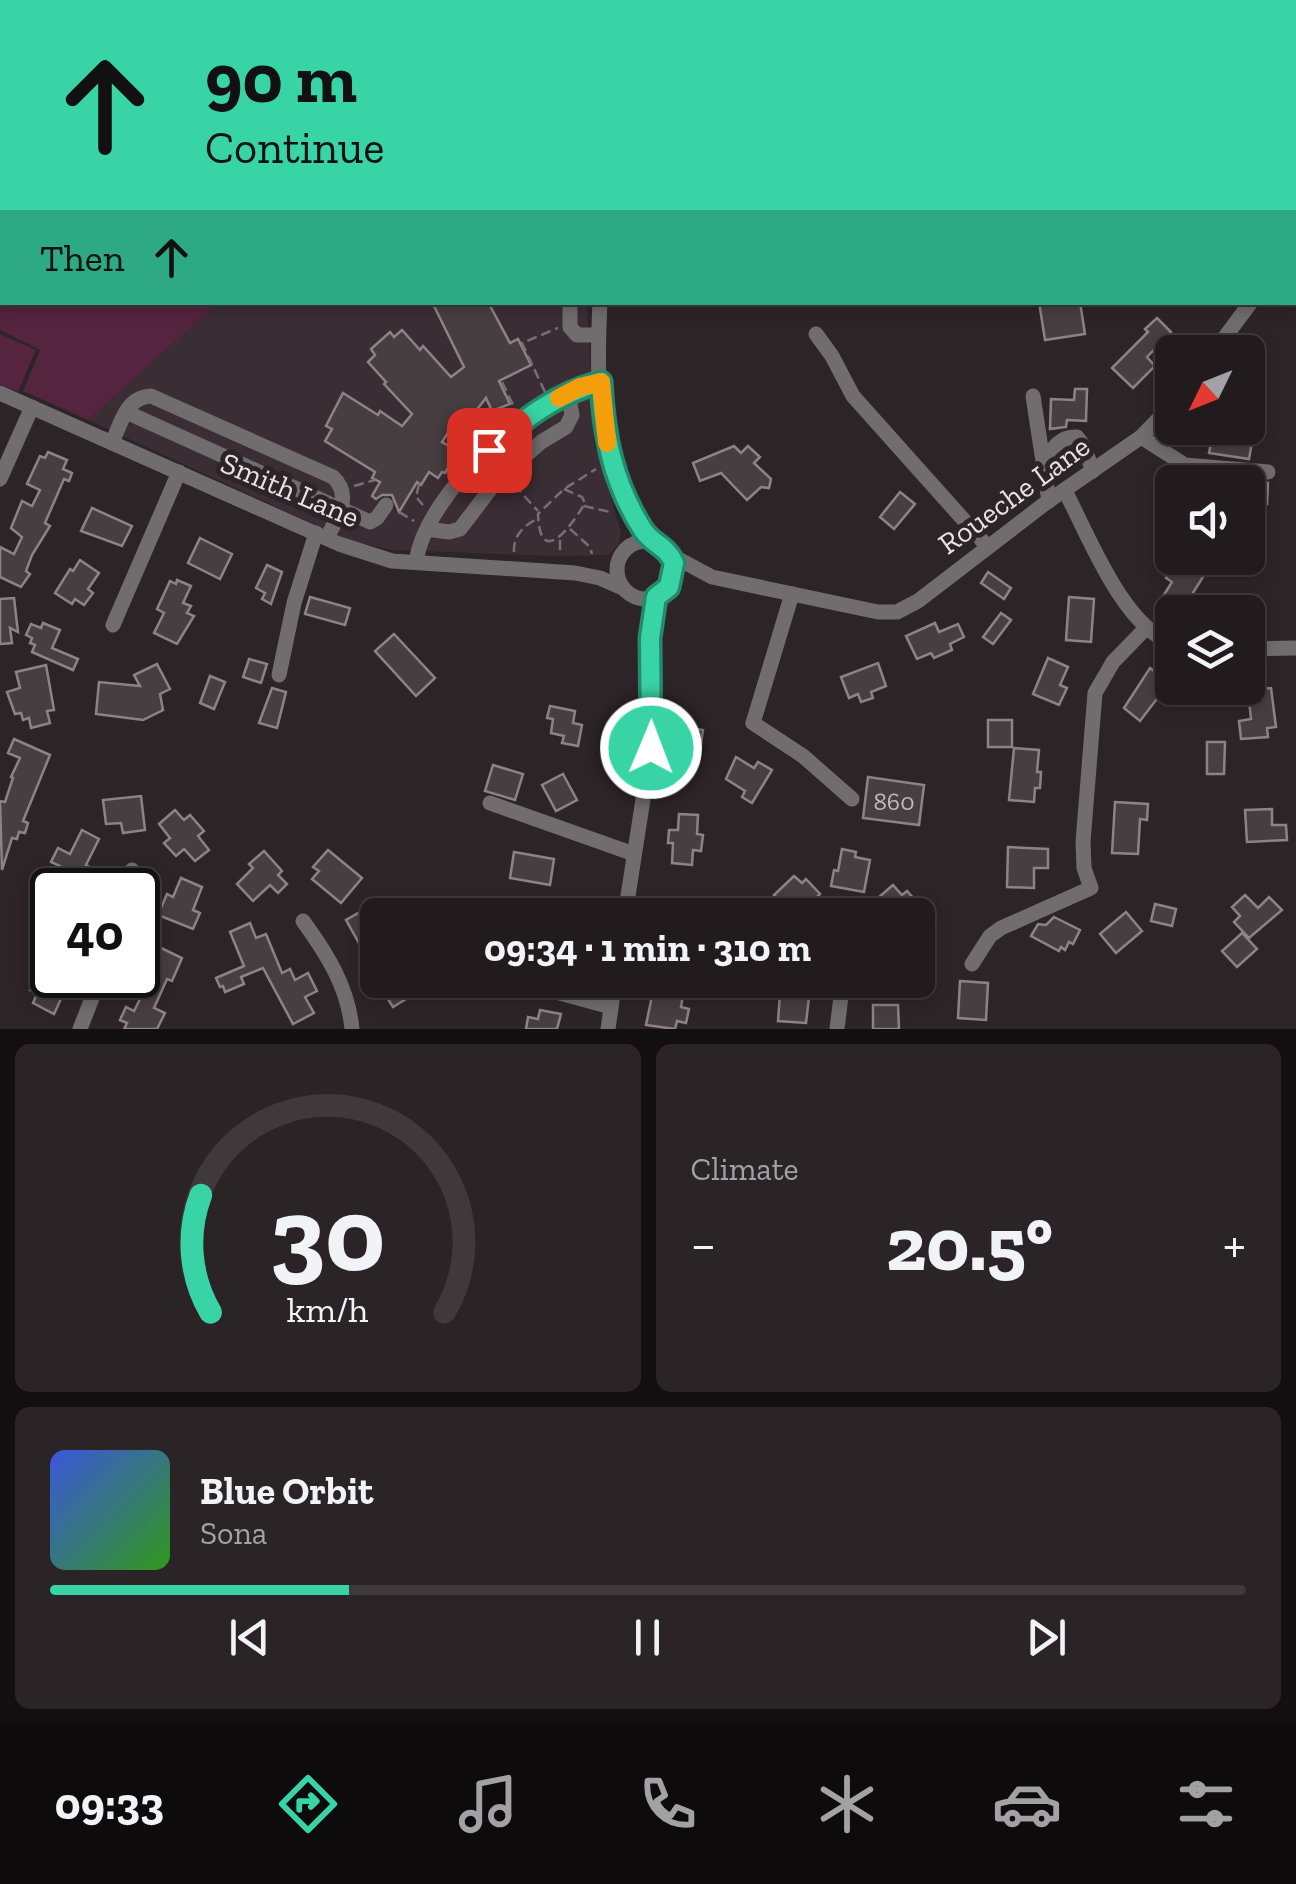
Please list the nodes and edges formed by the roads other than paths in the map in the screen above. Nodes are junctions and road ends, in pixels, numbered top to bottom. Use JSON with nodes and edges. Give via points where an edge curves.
{"nodes":[{"id":1,"x":570,"y":305,"type":"edge"},
{"id":2,"x":600,"y":305,"type":"edge"},
{"id":3,"x":1249,"y":305,"type":"edge"},
{"id":4,"x":816,"y":334,"type":"dead end"},
{"id":5,"x":1227,"y":335,"type":"edge"},
{"id":6,"x":598,"y":336,"type":"junction"},
{"id":7,"x":601,"y":382,"type":"junction"},
{"id":8,"x":0,"y":393,"type":"edge"},
{"id":9,"x":568,"y":393,"type":"junction"},
{"id":10,"x":1034,"y":396,"type":"dead end"},
{"id":11,"x":32,"y":407,"type":"junction"},
{"id":12,"x":126,"y":412,"type":"junction"},
{"id":13,"x":1155,"y":423,"type":"edge"},
{"id":14,"x":1141,"y":437,"type":"junction"},
{"id":15,"x":112,"y":442,"type":"junction"},
{"id":16,"x":1042,"y":466,"type":"junction"},
{"id":17,"x":1093,"y":471,"type":"junction"},
{"id":18,"x":178,"y":472,"type":"junction"},
{"id":19,"x":1268,"y":472,"type":"dead end"},
{"id":20,"x":0,"y":479,"type":"edge"},
{"id":21,"x":1064,"y":491,"type":"junction"},
{"id":22,"x":625,"y":501,"type":"junction"},
{"id":23,"x":1049,"y":501,"type":"junction"},
{"id":24,"x":393,"y":508,"type":"road end"},
{"id":25,"x":340,"y":509,"type":"junction"},
{"id":26,"x":423,"y":527,"type":"junction"},
{"id":27,"x":322,"y":536,"type":"junction"},
{"id":28,"x":650,"y":541,"type":"junction"},
{"id":29,"x":987,"y":546,"type":"junction"},
{"id":30,"x":624,"y":551,"type":"junction"},
{"id":31,"x":670,"y":555,"type":"junction"},
{"id":32,"x":416,"y":562,"type":"junction"},
{"id":33,"x":575,"y":573,"type":"junction"},
{"id":34,"x":712,"y":577,"type":"junction"},
{"id":35,"x":626,"y":591,"type":"junction"},
{"id":36,"x":663,"y":592,"type":"junction"},
{"id":37,"x":792,"y":594,"type":"junction"},
{"id":38,"x":113,"y":625,"type":"dead end"},
{"id":39,"x":1145,"y":629,"type":"junction"},
{"id":40,"x":1155,"y":635,"type":"edge"},
{"id":41,"x":650,"y":638,"type":"junction"},
{"id":42,"x":1296,"y":648,"type":"edge"},
{"id":43,"x":1265,"y":649,"type":"edge"},
{"id":44,"x":279,"y":675,"type":"dead end"},
{"id":45,"x":852,"y":799,"type":"dead end"},
{"id":46,"x":490,"y":803,"type":"dead end"},
{"id":47,"x":634,"y":854,"type":"junction"},
{"id":48,"x":628,"y":898,"type":"edge"},
{"id":49,"x":303,"y":921,"type":"dead end"},
{"id":50,"x":972,"y":964,"type":"dead end"},
{"id":51,"x":92,"y":998,"type":"edge"},
{"id":52,"x":579,"y":998,"type":"edge"},
{"id":53,"x":613,"y":998,"type":"edge"},
{"id":54,"x":841,"y":998,"type":"edge"},
{"id":55,"x":612,"y":1007,"type":"junction"},
{"id":56,"x":80,"y":1029,"type":"edge"},
{"id":57,"x":352,"y":1029,"type":"edge"},
{"id":58,"x":608,"y":1029,"type":"edge"},
{"id":59,"x":838,"y":1029,"type":"edge"}],
"edges":[{"from":1,"to":6,"type":"street","via":[[570,328]]},
{"from":2,"to":6,"type":"street"},
{"from":3,"to":5,"type":"street"},
{"from":4,"to":29,"type":"street","via":[[853,396]]},
{"from":6,"to":7,"type":"street"},
{"from":7,"to":9,"type":"street"},
{"from":7,"to":22,"type":"street","via":[[607,448]]},
{"from":8,"to":11,"type":"street","name":"Smith Lane"},
{"from":9,"to":26,"type":"street","via":[[489,450]]},
{"from":9,"to":26,"type":"street","via":[[572,414],[566,427],[495,482],[460,528]]},
{"from":10,"to":16,"type":"street"},
{"from":11,"to":15,"type":"street","name":"Smith Lane"},
{"from":11,"to":20,"type":"street"},
{"from":12,"to":15,"type":"street"},
{"from":12,"to":25,"type":"street"},
{"from":12,"to":25,"type":"street","via":[[130,403],[151,396],[315,469],[342,486]]},
{"from":13,"to":14,"type":"street","name":"Roueche Lane"},
{"from":14,"to":17,"type":"street","name":"Roueche Lane"},
{"from":14,"to":19,"type":"street","via":[[1185,465]]},
{"from":15,"to":18,"type":"street","name":"Smith Lane"},
{"from":16,"to":17,"type":"street","via":[[1057,443],[1077,437]]},
{"from":16,"to":23,"type":"street"},
{"from":17,"to":21,"type":"street","name":"Roueche Lane"},
{"from":18,"to":27,"type":"street","name":"Smith Lane"},
{"from":18,"to":38,"type":"street"},
{"from":21,"to":23,"type":"street","name":"Roueche Lane"},
{"from":21,"to":39,"type":"street"},
{"from":22,"to":28,"type":"street"},
{"from":22,"to":30,"type":"street"},
{"from":23,"to":29,"type":"street","name":"Roueche Lane"},
{"from":24,"to":25,"type":"street","via":[[370,522]]},
{"from":25,"to":27,"type":"street"},
{"from":26,"to":32,"type":"street"},
{"from":27,"to":32,"type":"street","name":"Smith Lane"},
{"from":27,"to":44,"type":"street","via":[[294,603]]},
{"from":28,"to":30,"type":"street"},
{"from":28,"to":31,"type":"street"},
{"from":29,"to":37,"type":"street","name":"Roueche Lane","via":[[897,612]]},
{"from":30,"to":33,"type":"street","name":"Smith Lane"},
{"from":30,"to":35,"type":"street","via":[[617,570]]},
{"from":31,"to":34,"type":"street"},
{"from":31,"to":36,"type":"street","via":[[674,571]]},
{"from":32,"to":33,"type":"street","name":"Smith Lane"},
{"from":33,"to":35,"type":"street","name":"Smith Lane"},
{"from":34,"to":36,"type":"street","via":[[685,580]]},
{"from":34,"to":37,"type":"street"},
{"from":35,"to":36,"type":"street","via":[[638,598]]},
{"from":35,"to":41,"type":"street"},
{"from":36,"to":41,"type":"street"},
{"from":37,"to":45,"type":"street","via":[[753,723]]},
{"from":39,"to":40,"type":"street"},
{"from":39,"to":50,"type":"street","via":[[1113,662],[1096,693],[1083,842],[1091,888],[1001,928]]},
{"from":41,"to":47,"type":"street","via":[[651,748]]},
{"from":42,"to":43,"type":"street"},
{"from":46,"to":47,"type":"street"},
{"from":47,"to":48,"type":"street"},
{"from":49,"to":57,"type":"street","via":[[330,960]]},
{"from":51,"to":56,"type":"street"},
{"from":52,"to":55,"type":"street"},
{"from":53,"to":55,"type":"street"},
{"from":54,"to":59,"type":"street"},
{"from":55,"to":58,"type":"street"}]}
